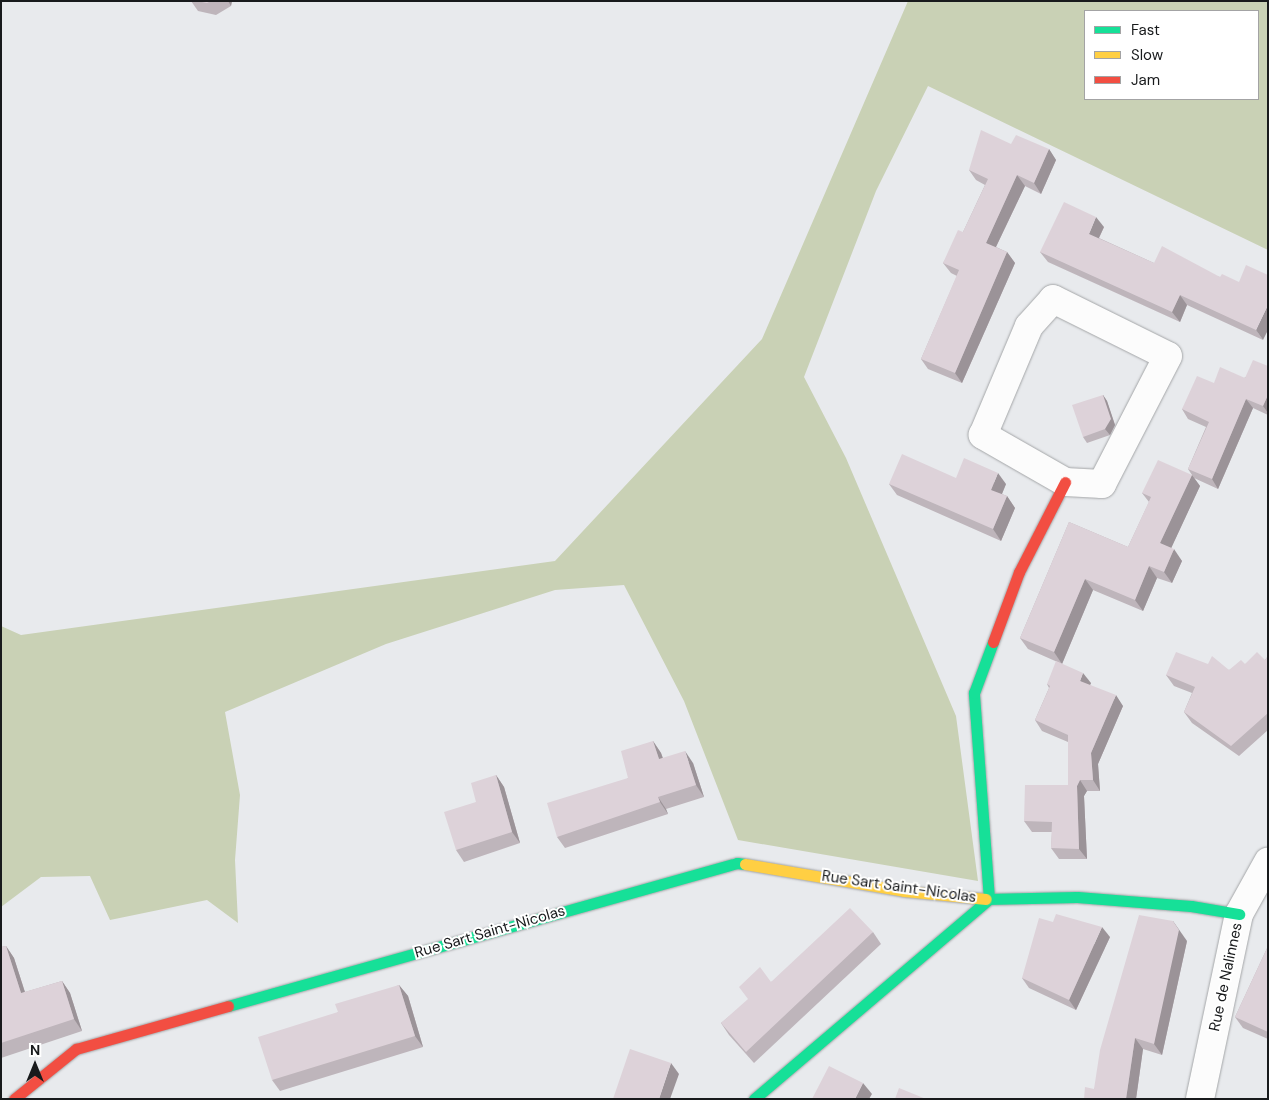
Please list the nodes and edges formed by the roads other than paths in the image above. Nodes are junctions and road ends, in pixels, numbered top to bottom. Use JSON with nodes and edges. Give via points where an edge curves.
{"nodes":[{"id":1,"x":1065,"y":482,"type":"junction"},
{"id":2,"x":1268,"y":862,"type":"edge"},
{"id":3,"x":988,"y":899,"type":"junction"},
{"id":4,"x":1239,"y":914,"type":"junction"},
{"id":5,"x":14,"y":1099,"type":"edge"},
{"id":6,"x":754,"y":1099,"type":"edge"},
{"id":7,"x":1200,"y":1099,"type":"edge"}],
"edges":[{"from":1,"to":1,"type":"street","via":[[1102,484],[1168,356],[1053,299],[1029,326],[983,435]]},
{"from":1,"to":3,"type":"street","name":"Rue Sart Saint-Nicolas","via":[[1018,572],[974,693]]},
{"from":2,"to":4,"type":"street","name":"Rue de Nalinnes"},
{"from":3,"to":4,"type":"street","name":"Rue Sart Saint-Nicolas","via":[[1077,897],[1190,906]]},
{"from":3,"to":5,"type":"street","name":"Rue Sart Saint-Nicolas","via":[[904,890],[737,863],[76,1049]]},
{"from":3,"to":6,"type":"street","name":"Rue Sart Saint-Nicolas"},
{"from":4,"to":7,"type":"street","name":"Rue de Nalinnes"}]}
